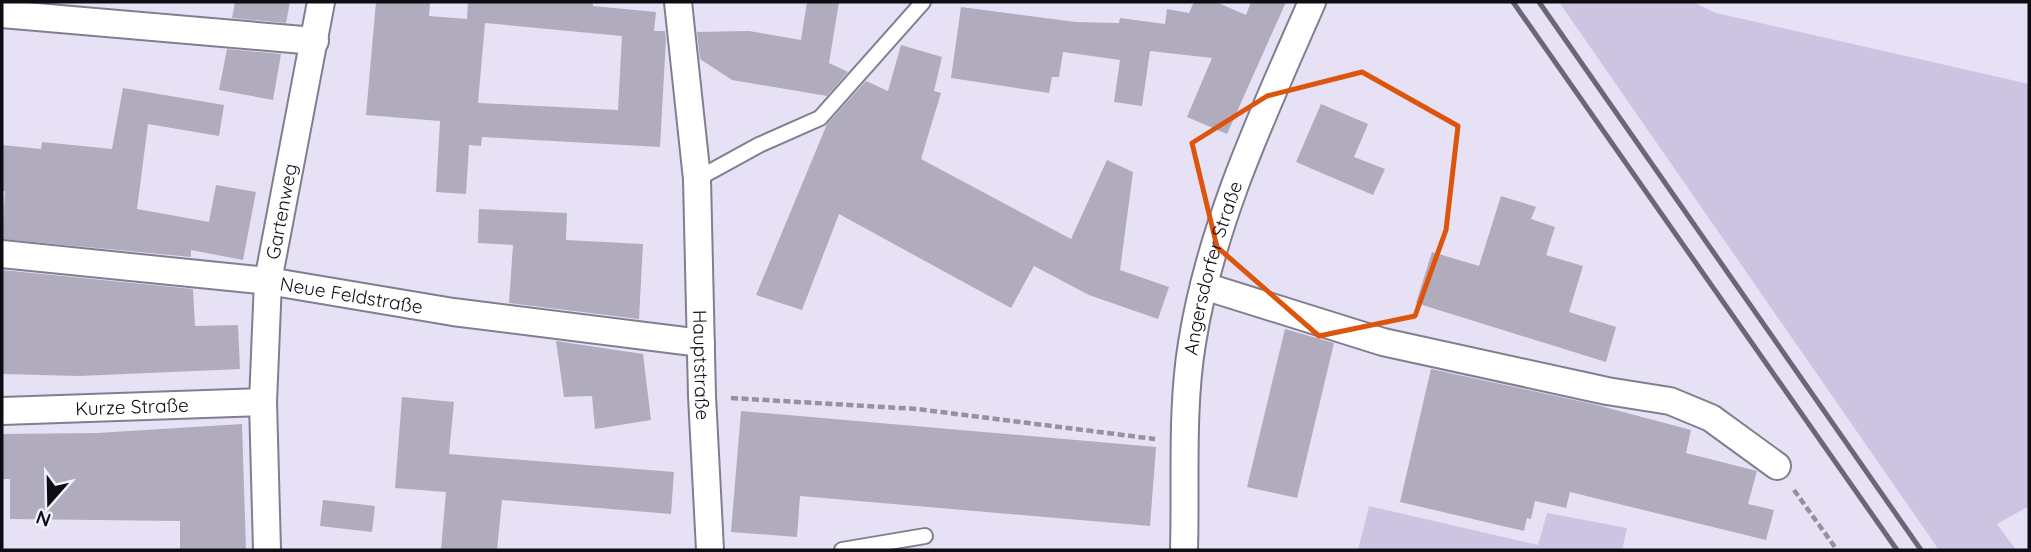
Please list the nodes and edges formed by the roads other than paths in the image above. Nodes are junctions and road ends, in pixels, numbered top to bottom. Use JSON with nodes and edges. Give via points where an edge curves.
{"nodes":[{"id":1,"x":321,"y":2,"type":"edge"},
{"id":2,"x":678,"y":2,"type":"edge"},
{"id":3,"x":923,"y":2,"type":"edge"},
{"id":4,"x":1312,"y":2,"type":"edge"},
{"id":5,"x":2,"y":15,"type":"edge"},
{"id":6,"x":315,"y":41,"type":"junction"},
{"id":7,"x":697,"y":178,"type":"junction"},
{"id":8,"x":2,"y":254,"type":"edge"},
{"id":9,"x":268,"y":281,"type":"junction"},
{"id":10,"x":1204,"y":286,"type":"junction"},
{"id":11,"x":701,"y":343,"type":"junction"},
{"id":12,"x":263,"y":402,"type":"junction"},
{"id":13,"x":2,"y":411,"type":"edge"},
{"id":14,"x":1777,"y":466,"type":"road end"},
{"id":15,"x":925,"y":536,"type":"dead end"},
{"id":16,"x":267,"y":550,"type":"edge"},
{"id":17,"x":710,"y":550,"type":"edge"},
{"id":18,"x":842,"y":550,"type":"edge"},
{"id":19,"x":1184,"y":550,"type":"edge"}],
"edges":[{"from":1,"to":6,"type":"street","name":"Gartenweg"},
{"from":2,"to":7,"type":"street","name":"Hauptstraße"},
{"from":3,"to":7,"type":"lane","via":[[820,118]]},
{"from":4,"to":10,"type":"street","name":"Angersdorfer Straße","via":[[1237,176]]},
{"from":5,"to":6,"type":"street"},
{"from":6,"to":9,"type":"street","name":"Gartenweg"},
{"from":7,"to":11,"type":"street","name":"Hauptstraße"},
{"from":8,"to":9,"type":"street","name":"Neue Feldstraße"},
{"from":9,"to":11,"type":"street","name":"Neue Feldstraße","via":[[453,312]]},
{"from":9,"to":12,"type":"street","name":"Gartenweg"},
{"from":10,"to":14,"type":"street","via":[[1383,342],[1670,401],[1711,418]]},
{"from":10,"to":19,"type":"street","name":"Angersdorfer Straße","via":[[1191,354]]},
{"from":11,"to":17,"type":"street","name":"Hauptstraße"},
{"from":12,"to":13,"type":"street","name":"Kurze Straße"},
{"from":12,"to":16,"type":"street","name":"Gartenweg"},
{"from":15,"to":18,"type":"lane"}]}
